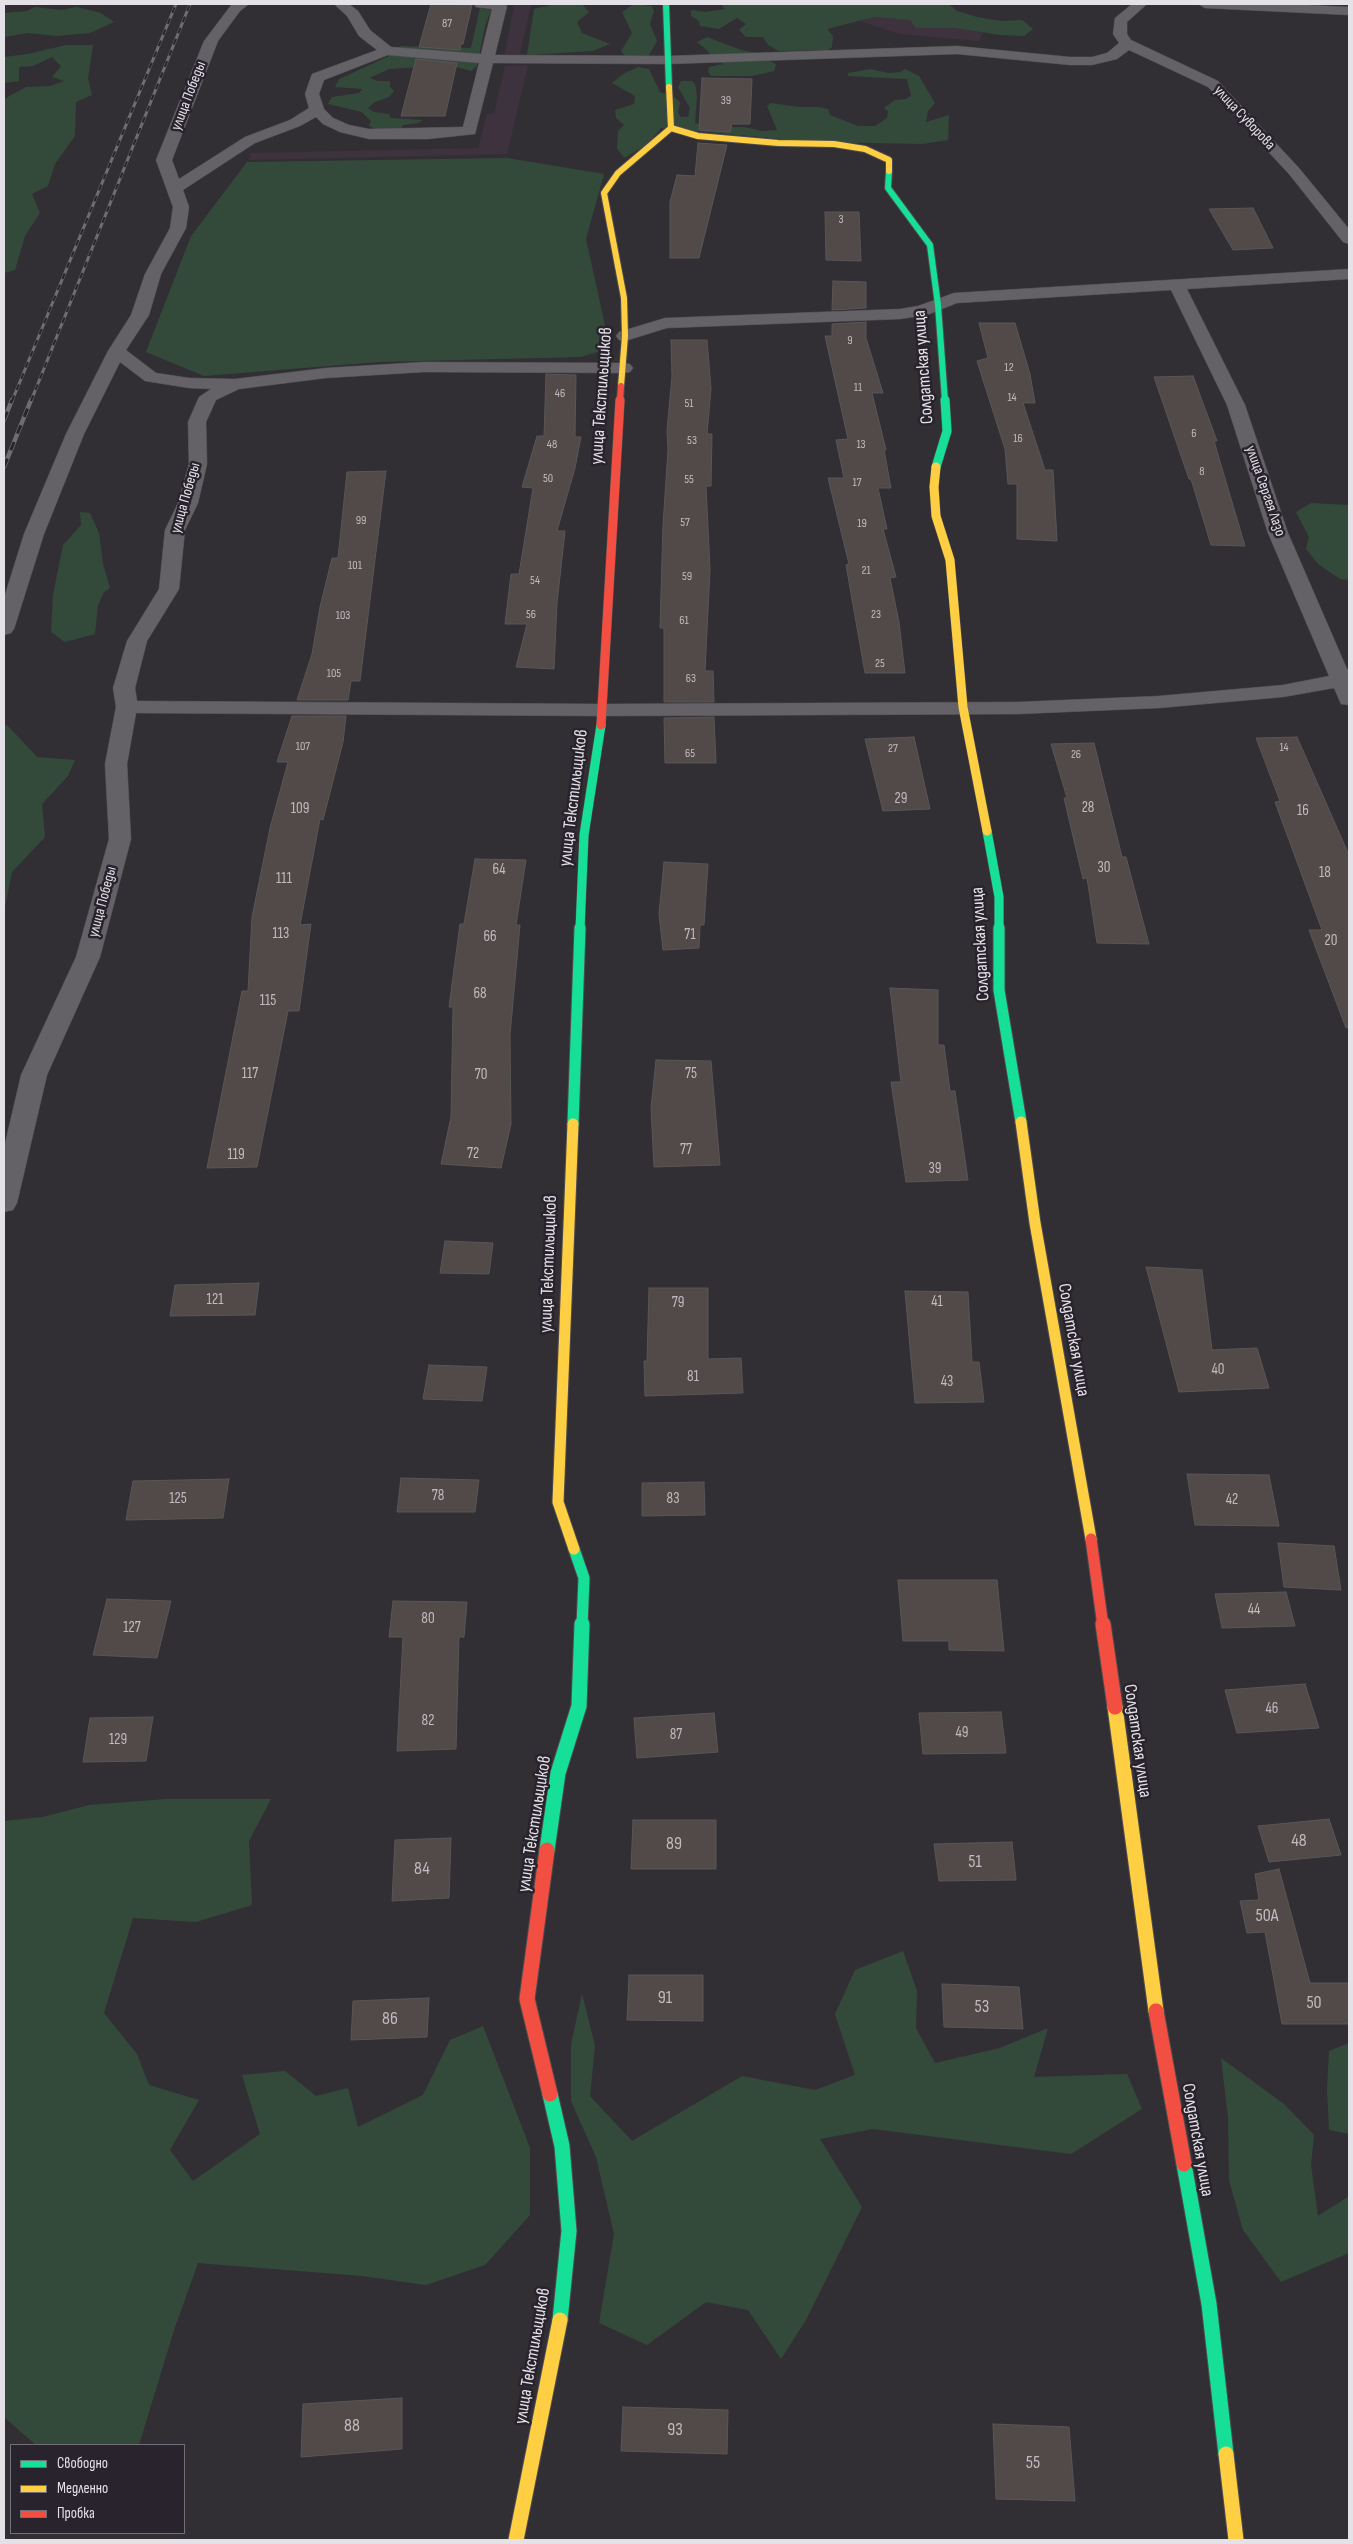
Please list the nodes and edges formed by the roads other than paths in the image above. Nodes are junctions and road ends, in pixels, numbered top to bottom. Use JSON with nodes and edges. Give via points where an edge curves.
{"nodes":[{"id":1,"x":242,"y":4,"type":"edge"},
{"id":2,"x":341,"y":4,"type":"edge"},
{"id":3,"x":481,"y":4,"type":"edge"},
{"id":4,"x":666,"y":4,"type":"edge"},
{"id":5,"x":1140,"y":4,"type":"edge"},
{"id":6,"x":1205,"y":4,"type":"edge"},
{"id":7,"x":1349,"y":11,"type":"edge"},
{"id":8,"x":1126,"y":43,"type":"junction"},
{"id":9,"x":387,"y":51,"type":"junction"},
{"id":10,"x":488,"y":59,"type":"junction"},
{"id":11,"x":668,"y":60,"type":"junction"},
{"id":12,"x":317,"y":110,"type":"junction"},
{"id":13,"x":671,"y":128,"type":"junction"},
{"id":14,"x":175,"y":188,"type":"junction"},
{"id":15,"x":1349,"y":239,"type":"edge"},
{"id":16,"x":1349,"y":274,"type":"edge"},
{"id":17,"x":1176,"y":286,"type":"junction"},
{"id":18,"x":938,"y":305,"type":"junction"},
{"id":19,"x":625,"y":336,"type":"junction"},
{"id":20,"x":117,"y":351,"type":"junction"},
{"id":21,"x":624,"y":368,"type":"junction"},
{"id":22,"x":235,"y":384,"type":"junction"},
{"id":23,"x":4,"y":629,"type":"edge"},
{"id":24,"x":1347,"y":685,"type":"edge"},
{"id":25,"x":127,"y":707,"type":"junction"},
{"id":26,"x":963,"y":707,"type":"junction"},
{"id":27,"x":603,"y":710,"type":"junction"},
{"id":28,"x":4,"y":1202,"type":"edge"},
{"id":29,"x":516,"y":2540,"type":"edge"},
{"id":30,"x":1236,"y":2540,"type":"edge"}],
"edges":[{"from":1,"to":14,"type":"street","name":"улица Победы","via":[[211,41],[164,160]]},
{"from":2,"to":9,"type":"street","via":[[354,14],[364,33]]},
{"from":3,"to":10,"type":"street","via":[[500,6]]},
{"from":4,"to":11,"type":"street"},
{"from":5,"to":8,"type":"street","via":[[1120,22],[1120,34]]},
{"from":6,"to":7,"type":"street"},
{"from":8,"to":11,"type":"street","via":[[1112,56],[1092,61],[957,50]]},
{"from":8,"to":15,"type":"street","name":"улица Суворова","via":[[1213,84],[1294,171]]},
{"from":9,"to":10,"type":"street"},
{"from":9,"to":12,"type":"street","via":[[317,78],[312,94]]},
{"from":10,"to":11,"type":"street"},
{"from":10,"to":12,"type":"street","via":[[470,131],[369,134],[345,129]]},
{"from":11,"to":13,"type":"street"},
{"from":12,"to":14,"type":"street","via":[[295,123],[250,140]]},
{"from":13,"to":18,"type":"street","name":"Солдатская улица","via":[[698,136],[849,146],[889,160],[888,188],[930,246]]},
{"from":13,"to":19,"type":"street","name":"улица Текстильщиков","via":[[618,173],[604,193],[624,298]]},
{"from":14,"to":20,"type":"street","name":"улица Победы","via":[[181,207],[178,228],[152,274],[140,315]]},
{"from":16,"to":17,"type":"street"},
{"from":17,"to":18,"type":"street","via":[[954,298]]},
{"from":17,"to":24,"type":"street","name":"улица Сергея Лазо","via":[[1236,405],[1278,533]]},
{"from":18,"to":19,"type":"street","via":[[900,314],[664,323]]},
{"from":18,"to":26,"type":"street","name":"Солдатская улица","via":[[947,431],[937,461],[934,487],[936,516],[950,560]]},
{"from":19,"to":21,"type":"street","name":"улица Текстильщиков"},
{"from":20,"to":22,"type":"street","via":[[151,377],[189,383]]},
{"from":20,"to":23,"type":"street","name":"улица Победы","via":[[76,434],[34,534]]},
{"from":21,"to":22,"type":"street","via":[[424,367],[326,373]]},
{"from":21,"to":27,"type":"street","name":"улица Текстильщиков","via":[[614,478]]},
{"from":22,"to":25,"type":"street","name":"улица Победы","via":[[208,397],[197,422],[198,464],[188,503],[175,530],[169,588],[138,642],[124,688]]},
{"from":24,"to":26,"type":"street","via":[[1159,702]]},
{"from":25,"to":27,"type":"street"},
{"from":25,"to":28,"type":"street","name":"улица Победы","via":[[116,764],[120,839],[88,957],[34,1075]]},
{"from":26,"to":27,"type":"street"},
{"from":26,"to":30,"type":"street","name":"Солдатская улица","via":[[999,897],[999,990],[1035,1223],[1095,1563],[1157,2017],[1209,2304]]},
{"from":27,"to":29,"type":"street","name":"улица Текстильщиков","via":[[584,835],[558,1502],[584,1578],[579,1706],[558,1773],[527,1999],[562,2146],[569,2231],[559,2330]]}]}
